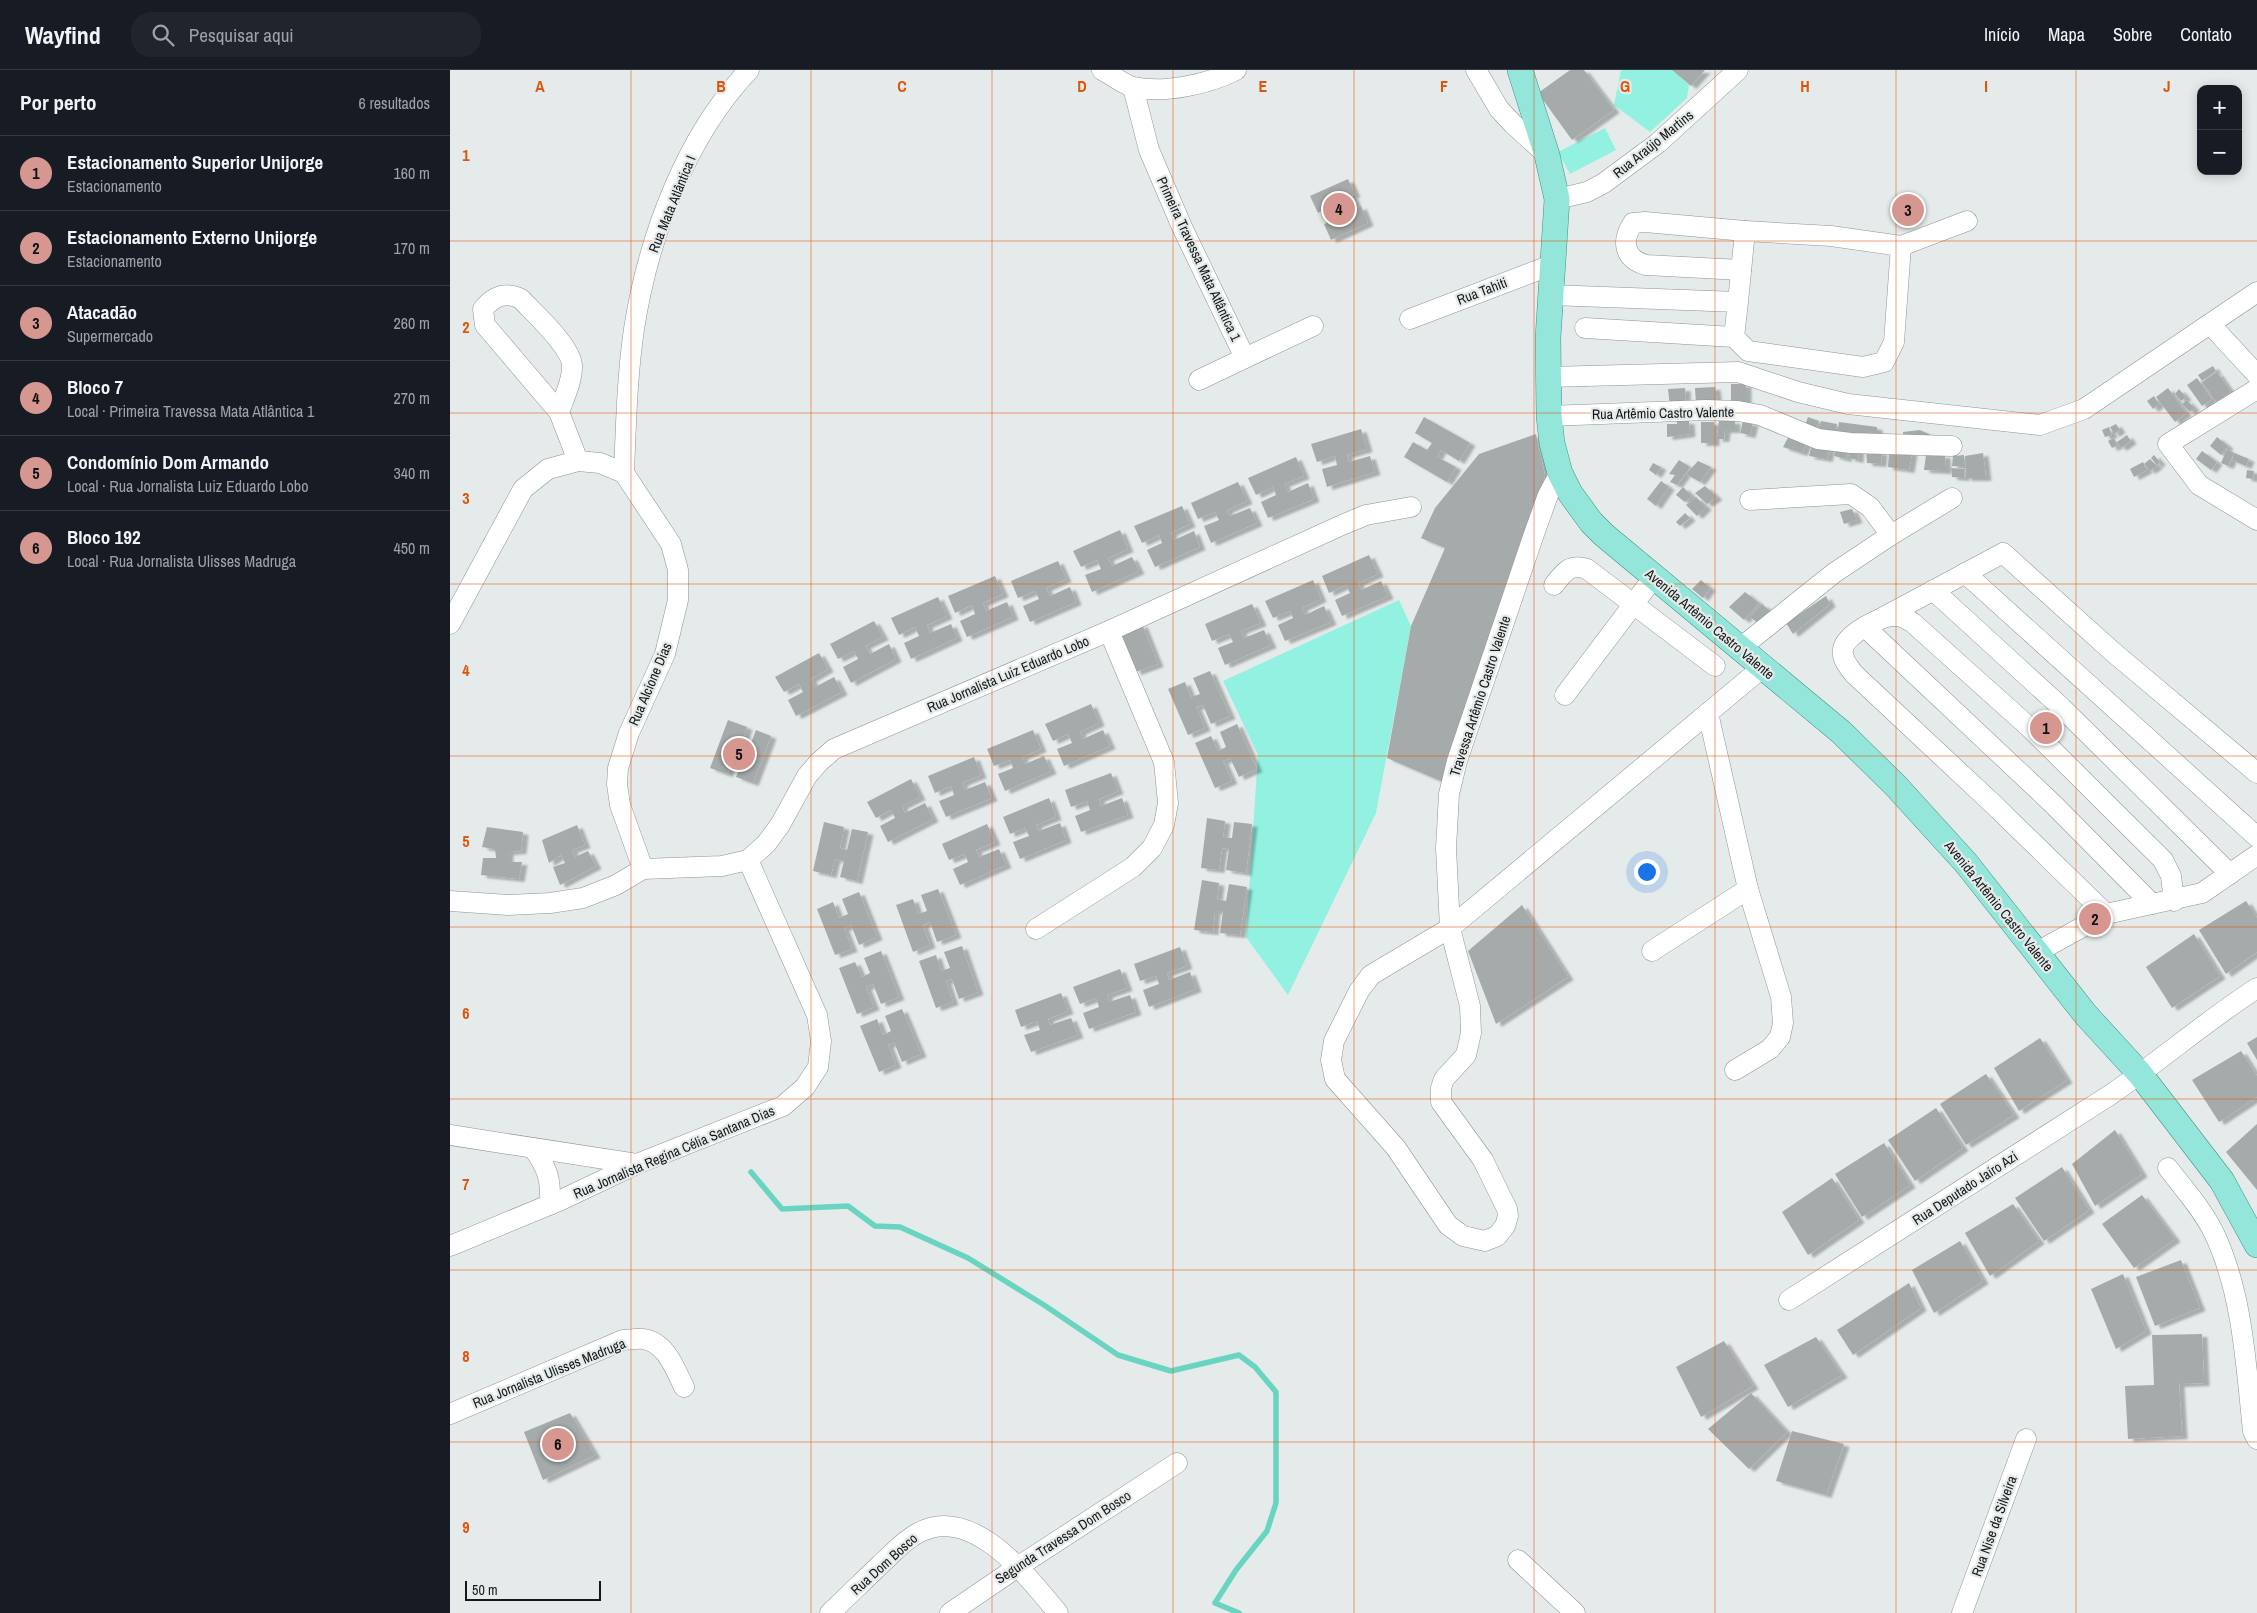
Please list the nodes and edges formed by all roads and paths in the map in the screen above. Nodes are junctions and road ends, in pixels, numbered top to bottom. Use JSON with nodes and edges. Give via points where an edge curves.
{"nodes":[{"id":1,"x":749,"y":70,"type":"edge"},
{"id":2,"x":1102,"y":70,"type":"edge"},
{"id":3,"x":1236,"y":70,"type":"edge"},
{"id":4,"x":1476,"y":70,"type":"edge"},
{"id":5,"x":1520,"y":70,"type":"edge"},
{"id":6,"x":1738,"y":70,"type":"edge"},
{"id":7,"x":1133,"y":86,"type":"junction"},
{"id":8,"x":1547,"y":155,"type":"junction"},
{"id":9,"x":1557,"y":199,"type":"junction"},
{"id":10,"x":1967,"y":221,"type":"dead end"},
{"id":11,"x":1745,"y":231,"type":"junction"},
{"id":12,"x":1901,"y":246,"type":"junction"},
{"id":13,"x":1554,"y":264,"type":"junction"},
{"id":14,"x":1741,"y":270,"type":"junction"},
{"id":15,"x":2257,"y":292,"type":"edge"},
{"id":16,"x":1551,"y":295,"type":"junction"},
{"id":17,"x":1738,"y":302,"type":"junction"},
{"id":18,"x":1410,"y":318,"type":"dead end"},
{"id":19,"x":2210,"y":324,"type":"junction"},
{"id":20,"x":1313,"y":326,"type":"dead end"},
{"id":21,"x":1585,"y":328,"type":"dead end"},
{"id":22,"x":1734,"y":337,"type":"junction"},
{"id":23,"x":1245,"y":358,"type":"junction"},
{"id":24,"x":2257,"y":374,"type":"edge"},
{"id":25,"x":1548,"y":377,"type":"junction"},
{"id":26,"x":1199,"y":380,"type":"dead end"},
{"id":27,"x":2257,"y":389,"type":"edge"},
{"id":28,"x":559,"y":412,"type":"junction"},
{"id":29,"x":1549,"y":416,"type":"junction"},
{"id":30,"x":1952,"y":446,"type":"dead end"},
{"id":31,"x":578,"y":461,"type":"junction"},
{"id":32,"x":624,"y":473,"type":"junction"},
{"id":33,"x":1560,"y":473,"type":"junction"},
{"id":34,"x":1952,"y":498,"type":"dead end"},
{"id":35,"x":1750,"y":500,"type":"dead end"},
{"id":36,"x":1411,"y":507,"type":"dead end"},
{"id":37,"x":2257,"y":520,"type":"edge"},
{"id":38,"x":1890,"y":535,"type":"junction"},
{"id":39,"x":1965,"y":573,"type":"junction"},
{"id":40,"x":1654,"y":576,"type":"junction"},
{"id":41,"x":1554,"y":585,"type":"dead end"},
{"id":42,"x":1934,"y":590,"type":"junction"},
{"id":43,"x":1633,"y":604,"type":"junction"},
{"id":44,"x":450,"y":624,"type":"edge"},
{"id":45,"x":1864,"y":627,"type":"junction"},
{"id":46,"x":1109,"y":630,"type":"junction"},
{"id":47,"x":1739,"y":649,"type":"junction"},
{"id":48,"x":1715,"y":666,"type":"dead end"},
{"id":49,"x":1762,"y":668,"type":"junction"},
{"id":50,"x":1565,"y":695,"type":"dead end"},
{"id":51,"x":1708,"y":713,"type":"junction"},
{"id":52,"x":2257,"y":773,"type":"edge"},
{"id":53,"x":2257,"y":837,"type":"edge"},
{"id":54,"x":2257,"y":854,"type":"edge"},
{"id":55,"x":748,"y":860,"type":"junction"},
{"id":56,"x":643,"y":870,"type":"junction"},
{"id":57,"x":2230,"y":874,"type":"junction"},
{"id":58,"x":1748,"y":889,"type":"junction"},
{"id":59,"x":450,"y":901,"type":"edge"},
{"id":60,"x":2174,"y":901,"type":"junction"},
{"id":61,"x":2152,"y":904,"type":"junction"},
{"id":62,"x":2106,"y":914,"type":"junction"},
{"id":63,"x":1450,"y":928,"type":"junction"},
{"id":64,"x":1036,"y":929,"type":"dead end"},
{"id":65,"x":1652,"y":951,"type":"dead end"},
{"id":66,"x":2037,"y":952,"type":"junction"},
{"id":67,"x":2257,"y":988,"type":"edge"},
{"id":68,"x":1735,"y":1070,"type":"dead end"},
{"id":69,"x":2140,"y":1074,"type":"junction"},
{"id":70,"x":450,"y":1135,"type":"edge"},
{"id":71,"x":533,"y":1148,"type":"junction"},
{"id":72,"x":638,"y":1164,"type":"junction"},
{"id":73,"x":2168,"y":1168,"type":"dead end"},
{"id":74,"x":550,"y":1205,"type":"junction"},
{"id":75,"x":2257,"y":1245,"type":"edge"},
{"id":76,"x":450,"y":1246,"type":"edge"},
{"id":77,"x":1789,"y":1300,"type":"dead end"},
{"id":78,"x":684,"y":1387,"type":"dead end"},
{"id":79,"x":450,"y":1414,"type":"edge"},
{"id":80,"x":2026,"y":1438,"type":"dead end"},
{"id":81,"x":2257,"y":1439,"type":"edge"},
{"id":82,"x":1177,"y":1463,"type":"dead end"},
{"id":83,"x":1518,"y":1560,"type":"dead end"},
{"id":84,"x":1019,"y":1566,"type":"junction"},
{"id":85,"x":830,"y":1613,"type":"edge"},
{"id":86,"x":950,"y":1613,"type":"edge"},
{"id":87,"x":1058,"y":1613,"type":"edge"},
{"id":88,"x":1575,"y":1613,"type":"edge"},
{"id":89,"x":1962,"y":1613,"type":"edge"}],
"edges":[{"from":1,"to":32,"type":"street","name":"Rua Mata Atlântica I","via":[[703,130],[657,234],[634,330]]},
{"from":2,"to":7,"type":"street"},
{"from":3,"to":7,"type":"street","via":[[1197,85],[1158,89]]},
{"from":4,"to":8,"type":"street","via":[[1499,108]]},
{"from":5,"to":8,"type":"main road","name":"Avenida Artêmio Castro Valente"},
{"from":6,"to":9,"type":"street","name":"Rua Araújo Martins","via":[[1658,143],[1604,183],[1588,192]]},
{"from":7,"to":23,"type":"street","name":"Primeira Travessa Mata Atlântica 1","via":[[1149,150]]},
{"from":8,"to":9,"type":"main road","name":"Avenida Artêmio Castro Valente"},
{"from":9,"to":13,"type":"main road","name":"Avenida Artêmio Castro Valente"},
{"from":10,"to":12,"type":"street"},
{"from":11,"to":12,"type":"street","via":[[1831,236]]},
{"from":11,"to":14,"type":"street"},
{"from":11,"to":14,"type":"street","via":[[1645,222],[1633,223],[1628,232],[1628,253],[1634,262]]},
{"from":12,"to":22,"type":"street","via":[[1894,342],[1884,362],[1863,367],[1748,351]]},
{"from":13,"to":16,"type":"main road","name":"Avenida Artêmio Castro Valente"},
{"from":13,"to":18,"type":"street","name":"Rua Tahiti"},
{"from":14,"to":17,"type":"street"},
{"from":15,"to":19,"type":"street"},
{"from":16,"to":17,"type":"street"},
{"from":16,"to":25,"type":"main road","name":"Avenida Artêmio Castro Valente"},
{"from":17,"to":22,"type":"street"},
{"from":19,"to":24,"type":"street"},
{"from":19,"to":25,"type":"street","via":[[2084,409],[2040,425],[1848,404],[1738,372]]},
{"from":20,"to":23,"type":"street","name":"Primeira Travessa Mata Atlântica 1"},
{"from":21,"to":22,"type":"street"},
{"from":23,"to":26,"type":"street"},
{"from":25,"to":29,"type":"main road","name":"Avenida Artêmio Castro Valente"},
{"from":27,"to":37,"type":"street","via":[[2168,444],[2199,485]]},
{"from":28,"to":28,"type":"street","via":[[573,365],[567,350],[521,299],[511,294],[490,301],[483,309],[485,325]]},
{"from":28,"to":31,"type":"street"},
{"from":29,"to":30,"type":"street","name":"Rua Artêmio Castro Valente","via":[[1738,411],[1760,415],[1818,439]]},
{"from":29,"to":33,"type":"main road","name":"Avenida Artêmio Castro Valente"},
{"from":31,"to":32,"type":"street","via":[[600,463]]},
{"from":31,"to":44,"type":"street","via":[[548,468],[523,489]]},
{"from":32,"to":56,"type":"street","name":"Rua Alcione Dias","via":[[671,544],[678,570],[678,600],[665,654],[629,733],[618,768],[620,805]]},
{"from":33,"to":40,"type":"main road","name":"Avenida Artêmio Castro Valente","via":[[1591,522]]},
{"from":33,"to":63,"type":"street","name":"Travessa Artêmio Castro Valente","via":[[1534,534],[1457,761],[1449,794],[1446,822]]},
{"from":34,"to":38,"type":"street"},
{"from":35,"to":38,"type":"street","via":[[1851,494],[1870,507]]},
{"from":36,"to":46,"type":"street","name":"Rua Jornalista Luiz Eduardo Lobo","via":[[1366,515]]},
{"from":38,"to":47,"type":"street","via":[[1834,573]]},
{"from":39,"to":42,"type":"street"},
{"from":39,"to":52,"type":"street","via":[[2003,553],[2113,652]]},
{"from":39,"to":53,"type":"street"},
{"from":40,"to":43,"type":"street"},
{"from":40,"to":47,"type":"main road","name":"Avenida Artêmio Castro Valente"},
{"from":41,"to":43,"type":"street","via":[[1566,569],[1579,566]]},
{"from":42,"to":45,"type":"street"},
{"from":42,"to":57,"type":"street","via":[[2062,708]]},
{"from":43,"to":48,"type":"street"},
{"from":43,"to":50,"type":"street"},
{"from":45,"to":60,"type":"street","via":[[1894,616],[1913,623],[2029,727],[2163,860],[2170,876]]},
{"from":45,"to":61,"type":"street","via":[[2052,803]]},
{"from":45,"to":62,"type":"street","via":[[1846,642],[1843,650],[1846,663],[1854,674]]},
{"from":46,"to":55,"type":"street","name":"Rua Jornalista Luiz Eduardo Lobo","via":[[834,749],[807,776],[780,825]]},
{"from":46,"to":64,"type":"street","via":[[1164,762],[1168,803],[1164,824],[1152,848],[1133,867]]},
{"from":47,"to":49,"type":"main road","name":"Avenida Artêmio Castro Valente"},
{"from":49,"to":51,"type":"street","name":"Travessa Artêmio Castro Valente"},
{"from":49,"to":66,"type":"main road","name":"Avenida Artêmio Castro Valente","via":[[1841,732],[1896,786],[1966,864]]},
{"from":51,"to":58,"type":"street"},
{"from":51,"to":63,"type":"street","name":"Travessa Artêmio Castro Valente"},
{"from":54,"to":57,"type":"street"},
{"from":55,"to":56,"type":"street","name":"Rua Jornalista Luiz Eduardo Lobo","via":[[722,866]]},
{"from":55,"to":72,"type":"street","name":"Rua Jornalista Regina Célia Santana Dias","via":[[817,1015],[821,1041],[818,1067],[805,1087],[782,1106]]},
{"from":56,"to":59,"type":"street","via":[[616,886],[566,901],[508,905]]},
{"from":57,"to":60,"type":"street","via":[[2202,893]]},
{"from":58,"to":65,"type":"street"},
{"from":58,"to":68,"type":"street","via":[[1781,997],[1783,1023],[1780,1037],[1770,1049]]},
{"from":60,"to":61,"type":"street"},
{"from":61,"to":62,"type":"street"},
{"from":62,"to":66,"type":"street"},
{"from":63,"to":63,"type":"street","name":"Travessa Artêmio Castro Valente","via":[[1470,1006],[1472,1033],[1466,1055],[1444,1079],[1441,1102],[1483,1160],[1507,1209],[1505,1226],[1497,1236],[1485,1241],[1463,1236],[1448,1225],[1396,1148],[1335,1080],[1331,1060],[1334,1041],[1359,991],[1372,975]]},
{"from":66,"to":69,"type":"main road","name":"Avenida Artêmio Castro Valente","via":[[2086,1015]]},
{"from":67,"to":69,"type":"street","name":"Rua Deputado Jaíro Azi"},
{"from":69,"to":75,"type":"main road","name":"Avenida Artêmio Castro Valente","via":[[2222,1180]]},
{"from":69,"to":77,"type":"street","name":"Rua Deputado Jaíro Azi"},
{"from":70,"to":71,"type":"street"},
{"from":71,"to":72,"type":"street"},
{"from":71,"to":74,"type":"street","via":[[545,1166],[551,1185]]},
{"from":72,"to":74,"type":"street","name":"Rua Jornalista Regina Célia Santana Dias"},
{"from":73,"to":81,"type":"street","via":[[2214,1233],[2229,1275],[2241,1327],[2253,1431]]},
{"from":74,"to":76,"type":"street","name":"Rua Jornalista Regina Célia Santana Dias"},
{"from":78,"to":79,"type":"street","name":"Rua Jornalista Ulisses Madruga","via":[[670,1357],[656,1344],[643,1339],[623,1340]]},
{"from":80,"to":89,"type":"street","name":"Rua Nise da Silveira"},
{"from":82,"to":84,"type":"street","name":"Segunda Travessa Dom Bosco"},
{"from":83,"to":88,"type":"street"},
{"from":84,"to":85,"type":"street","name":"Rua Dom Bosco","via":[[971,1531],[935,1526],[918,1532],[903,1543]]},
{"from":84,"to":86,"type":"street","name":"Segunda Travessa Dom Bosco"},
{"from":84,"to":87,"type":"street","name":"Rua Dom Bosco"}]}
